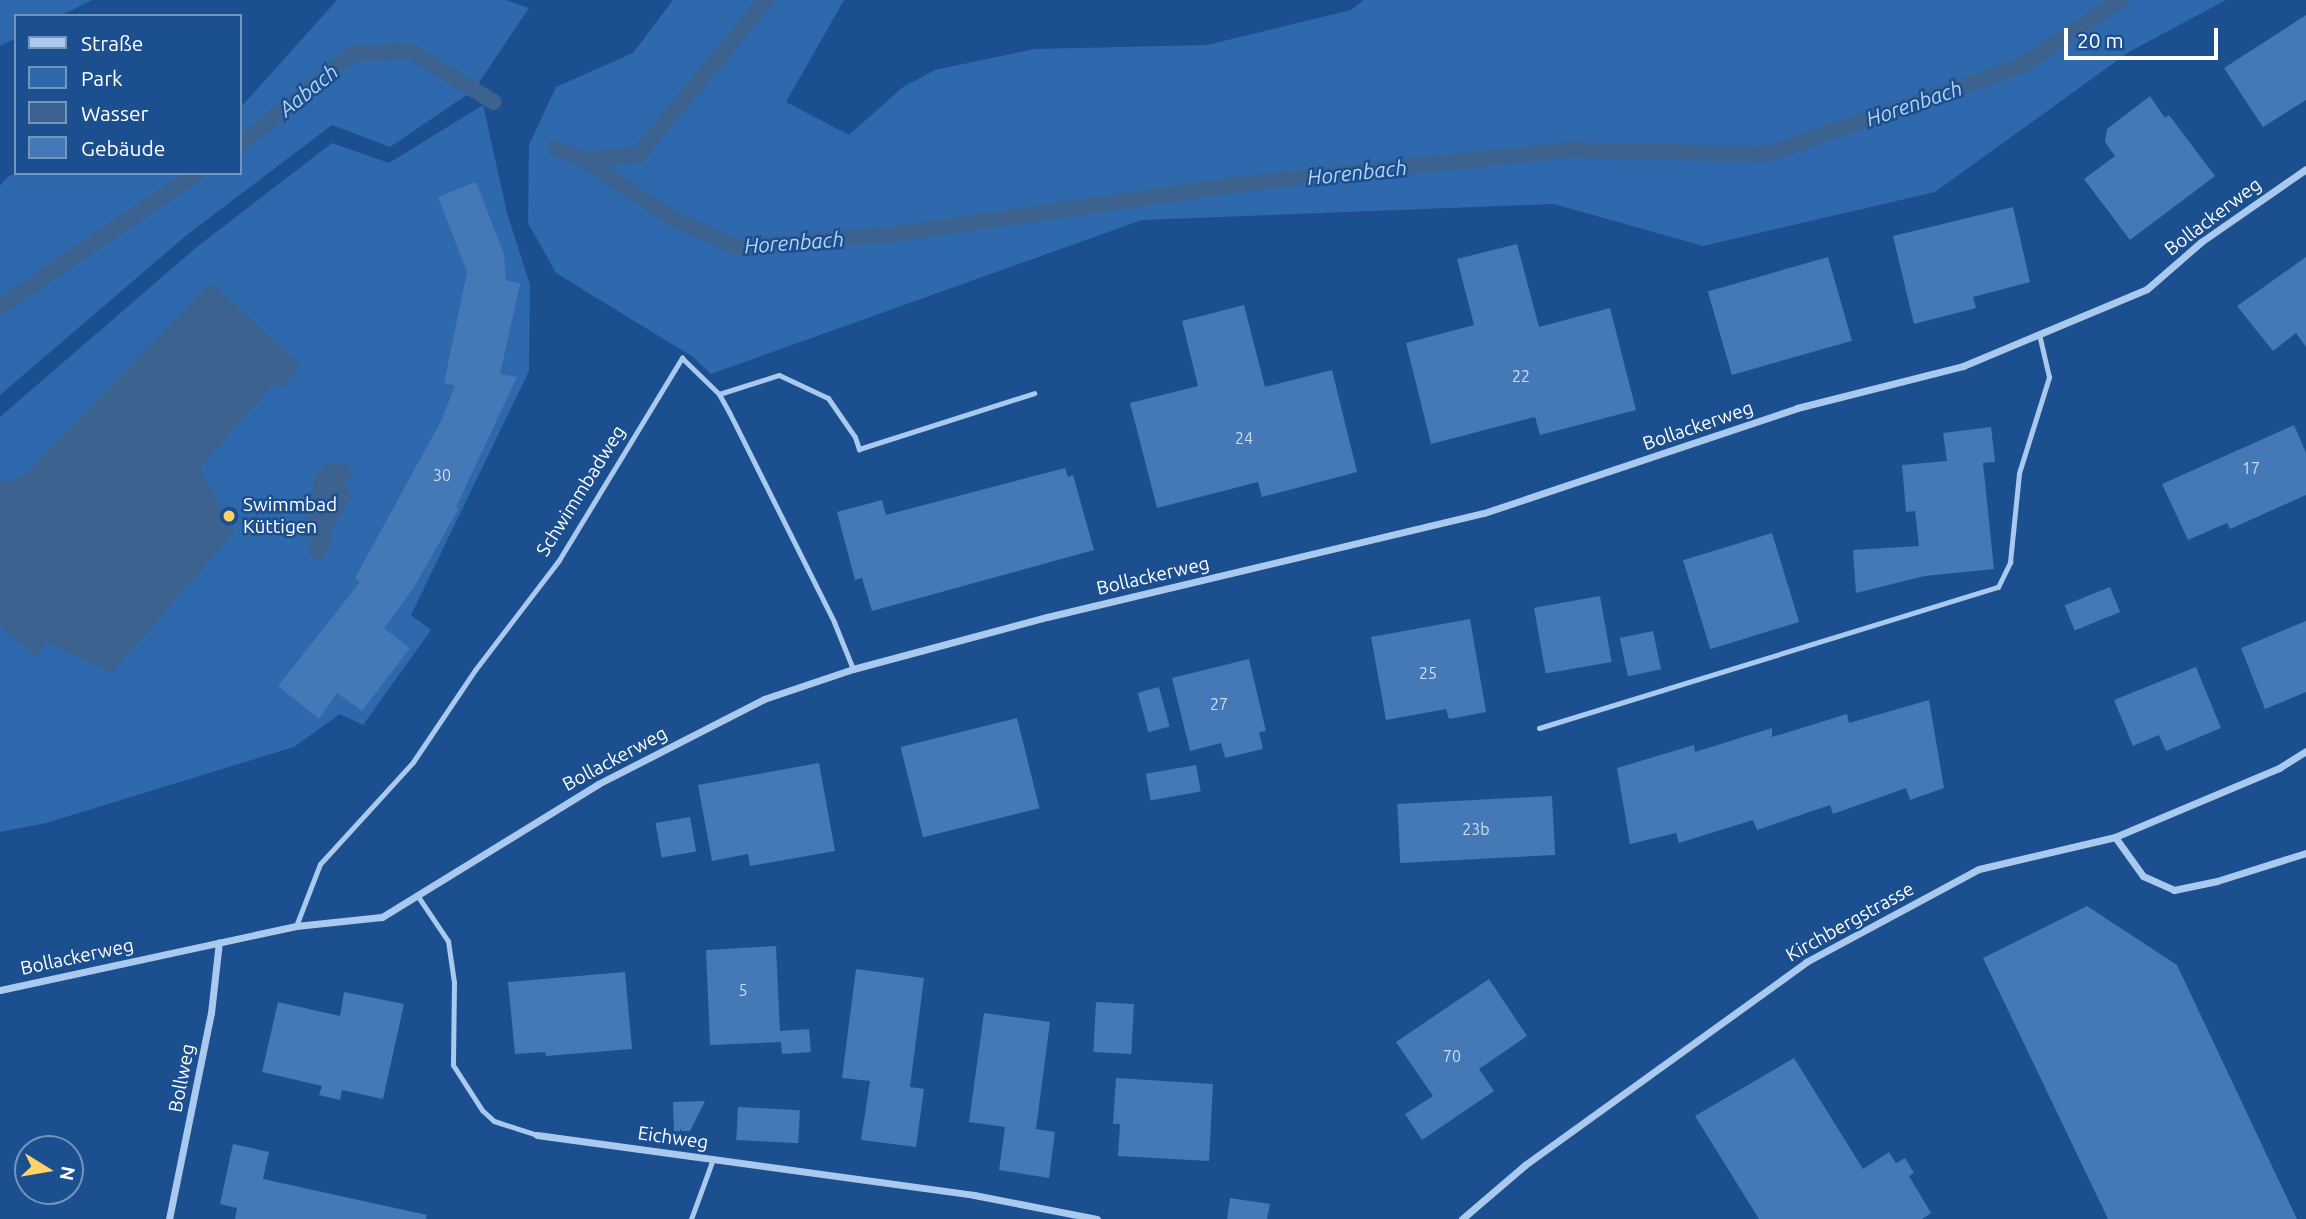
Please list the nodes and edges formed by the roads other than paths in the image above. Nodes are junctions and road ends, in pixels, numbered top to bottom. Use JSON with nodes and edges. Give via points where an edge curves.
{"nodes":[{"id":1,"x":2306,"y":169,"type":"edge"},
{"id":2,"x":2039,"y":334,"type":"junction"},
{"id":3,"x":1034,"y":393,"type":"dead end"},
{"id":4,"x":719,"y":394,"type":"junction"},
{"id":5,"x":853,"y":669,"type":"junction"},
{"id":6,"x":1539,"y":728,"type":"dead end"},
{"id":7,"x":2306,"y":751,"type":"edge"},
{"id":8,"x":2115,"y":837,"type":"junction"},
{"id":9,"x":2306,"y":853,"type":"edge"},
{"id":10,"x":417,"y":895,"type":"junction"},
{"id":11,"x":296,"y":926,"type":"junction"},
{"id":12,"x":219,"y":942,"type":"junction"},
{"id":13,"x":0,"y":989,"type":"edge"},
{"id":14,"x":537,"y":1135,"type":"joint"},
{"id":15,"x":713,"y":1159,"type":"junction"},
{"id":16,"x":170,"y":1219,"type":"edge"},
{"id":17,"x":691,"y":1219,"type":"edge"},
{"id":18,"x":1097,"y":1219,"type":"edge"},
{"id":19,"x":1462,"y":1219,"type":"edge"}],
"edges":[{"from":1,"to":2,"type":"street","name":"Bollackerweg","via":[[2201,242],[2147,289]]},
{"from":2,"to":5,"type":"street","name":"Bollackerweg","via":[[1963,366],[1797,408],[1484,513],[1047,617]]},
{"from":2,"to":6,"type":"lane","via":[[2049,377],[2019,473],[2010,562],[1998,587]]},
{"from":3,"to":4,"type":"lane","via":[[859,449],[828,398],[779,375]]},
{"from":4,"to":5,"type":"lane","name":"Schwimmbadweg","via":[[834,622]]},
{"from":4,"to":11,"type":"lane","name":"Schwimmbadweg","via":[[682,358],[559,560],[412,762],[320,864]]},
{"from":5,"to":10,"type":"street","name":"Bollackerweg","via":[[764,699],[598,784]]},
{"from":7,"to":8,"type":"street","name":"Kirchbergstrasse","via":[[2279,768]]},
{"from":8,"to":9,"type":"street","via":[[2143,876],[2174,890]]},
{"from":8,"to":19,"type":"street","name":"Kirchbergstrasse","via":[[1979,869],[1806,962],[1525,1165]]},
{"from":10,"to":11,"type":"street","name":"Bollackerweg","via":[[382,917]]},
{"from":10,"to":14,"type":"lane","name":"Eichweg","via":[[448,941],[454,982],[453,1065],[494,1122]]},
{"from":11,"to":12,"type":"street","name":"Bollackerweg"},
{"from":12,"to":13,"type":"street","name":"Bollackerweg"},
{"from":12,"to":16,"type":"street","name":"Bollweg","via":[[211,1013]]},
{"from":14,"to":15,"type":"street","name":"Eichweg"},
{"from":15,"to":17,"type":"lane"},
{"from":15,"to":18,"type":"street","name":"Eichweg","via":[[974,1195]]}]}
